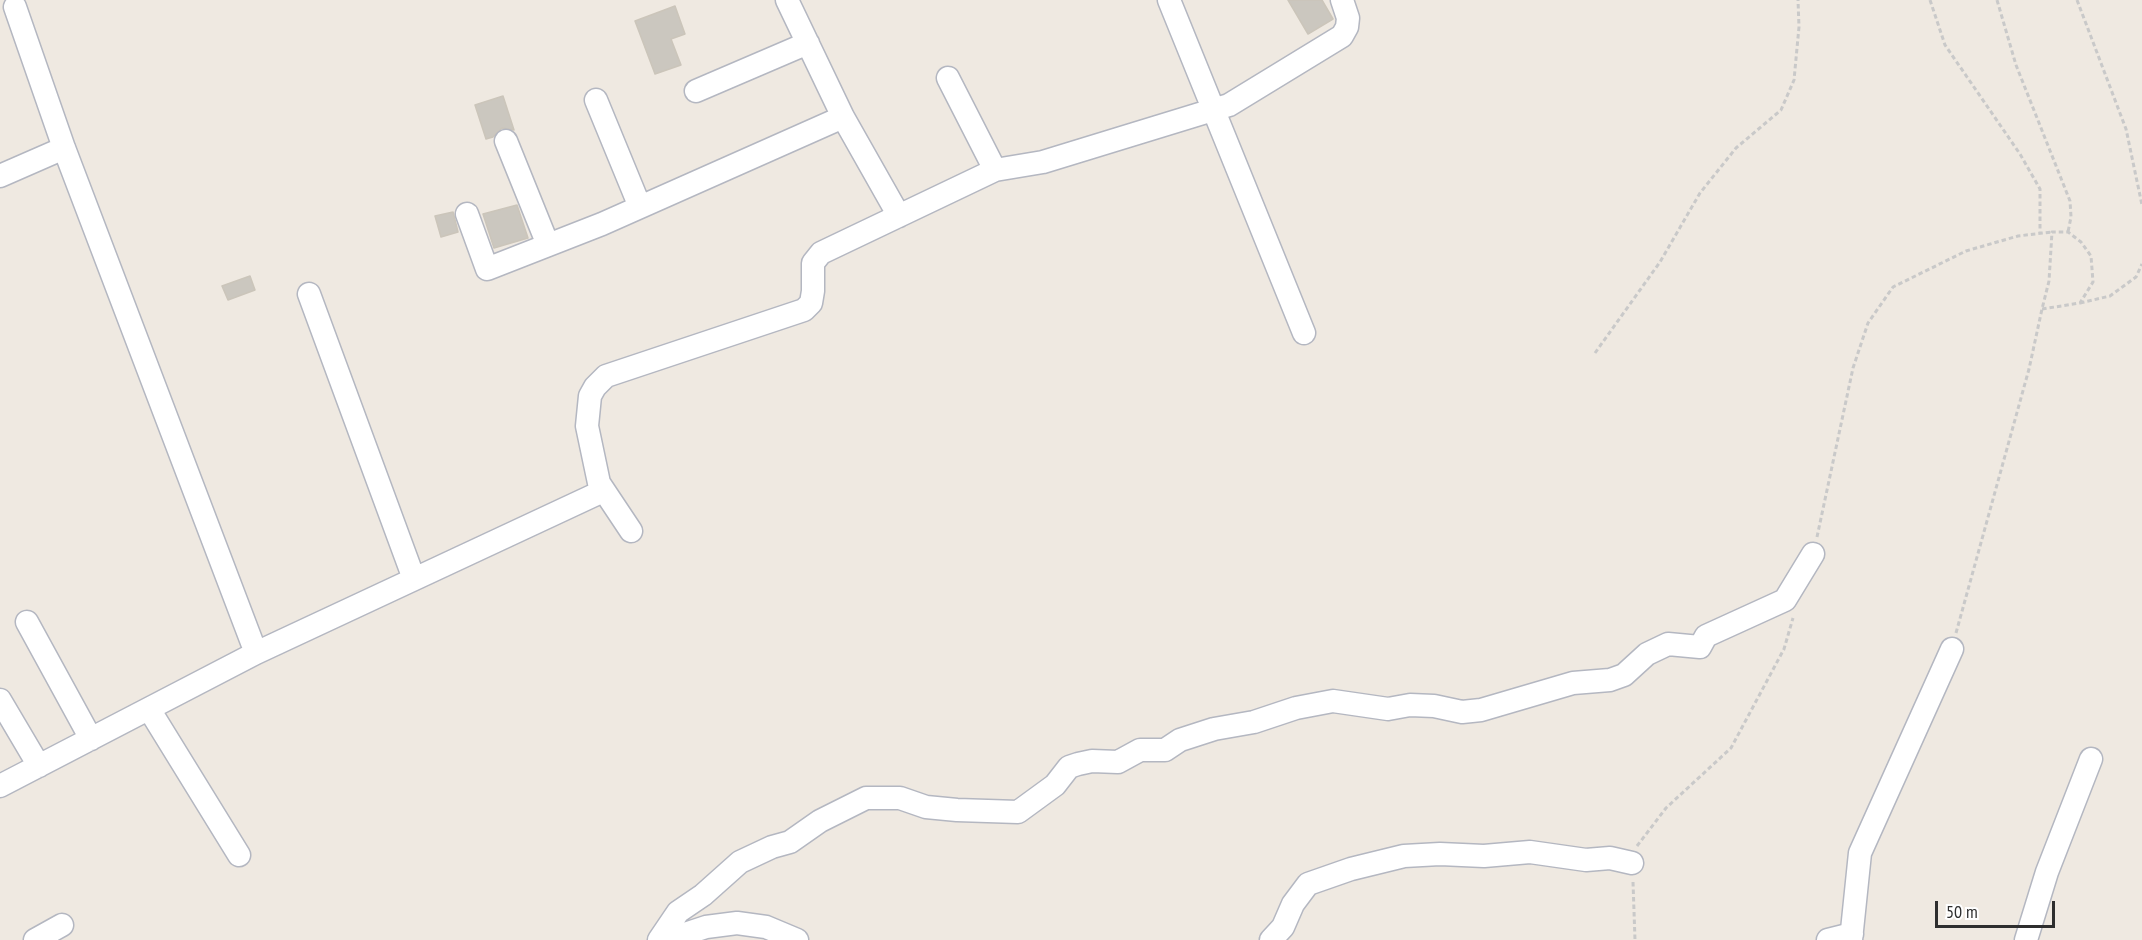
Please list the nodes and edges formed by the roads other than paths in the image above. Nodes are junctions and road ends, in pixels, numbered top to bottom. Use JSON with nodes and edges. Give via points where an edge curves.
{"nodes":[{"id":1,"x":787,"y":0,"type":"edge"},
{"id":2,"x":1169,"y":0,"type":"edge"},
{"id":3,"x":1342,"y":0,"type":"edge"},
{"id":4,"x":15,"y":7,"type":"dead end"},
{"id":5,"x":808,"y":43,"type":"junction"},
{"id":6,"x":948,"y":78,"type":"dead end"},
{"id":7,"x":696,"y":91,"type":"dead end"},
{"id":8,"x":596,"y":100,"type":"dead end"},
{"id":9,"x":1215,"y":112,"type":"junction"},
{"id":10,"x":843,"y":117,"type":"junction"},
{"id":11,"x":506,"y":141,"type":"dead end"},
{"id":12,"x":64,"y":148,"type":"junction"},
{"id":13,"x":995,"y":170,"type":"junction"},
{"id":14,"x":0,"y":176,"type":"edge"},
{"id":15,"x":640,"y":207,"type":"junction"},
{"id":16,"x":467,"y":214,"type":"dead end"},
{"id":17,"x":899,"y":216,"type":"junction"},
{"id":18,"x":548,"y":245,"type":"junction"},
{"id":19,"x":309,"y":294,"type":"dead end"},
{"id":20,"x":1304,"y":333,"type":"dead end"},
{"id":21,"x":603,"y":491,"type":"junction"},
{"id":22,"x":631,"y":531,"type":"dead end"},
{"id":23,"x":1813,"y":554,"type":"dead end"},
{"id":24,"x":414,"y":579,"type":"junction"},
{"id":25,"x":27,"y":622,"type":"dead end"},
{"id":26,"x":1952,"y":649,"type":"road end"},
{"id":27,"x":256,"y":653,"type":"junction"},
{"id":28,"x":0,"y":700,"type":"edge"},
{"id":29,"x":149,"y":709,"type":"junction"},
{"id":30,"x":91,"y":738,"type":"junction"},
{"id":31,"x":2091,"y":759,"type":"dead end"},
{"id":32,"x":39,"y":766,"type":"junction"},
{"id":33,"x":0,"y":786,"type":"edge"},
{"id":34,"x":239,"y":855,"type":"dead end"},
{"id":35,"x":1632,"y":863,"type":"dead end"},
{"id":36,"x":62,"y":924,"type":"dead end"},
{"id":37,"x":1852,"y":937,"type":"edge"},
{"id":38,"x":35,"y":940,"type":"edge"},
{"id":39,"x":659,"y":940,"type":"edge"},
{"id":40,"x":667,"y":940,"type":"edge"},
{"id":41,"x":797,"y":940,"type":"edge"},
{"id":42,"x":1270,"y":940,"type":"edge"},
{"id":43,"x":1828,"y":940,"type":"edge"},
{"id":44,"x":2026,"y":940,"type":"edge"}],
"edges":[{"from":1,"to":5,"type":"street"},
{"from":2,"to":9,"type":"street"},
{"from":3,"to":9,"type":"street","via":[[1348,18],[1342,36]]},
{"from":4,"to":12,"type":"street"},
{"from":5,"to":7,"type":"street"},
{"from":5,"to":10,"type":"street"},
{"from":6,"to":13,"type":"street"},
{"from":8,"to":15,"type":"street"},
{"from":9,"to":13,"type":"street","via":[[1043,162]]},
{"from":9,"to":20,"type":"street"},
{"from":10,"to":15,"type":"street"},
{"from":10,"to":17,"type":"street"},
{"from":11,"to":18,"type":"street"},
{"from":12,"to":14,"type":"street"},
{"from":12,"to":27,"type":"street"},
{"from":13,"to":17,"type":"street"},
{"from":15,"to":18,"type":"street"},
{"from":16,"to":18,"type":"street","via":[[487,269]]},
{"from":17,"to":21,"type":"street","via":[[821,253],[813,263],[811,303],[804,310],[652,359],[600,381],[590,396],[587,426]]},
{"from":19,"to":24,"type":"street"},
{"from":21,"to":22,"type":"street"},
{"from":21,"to":24,"type":"street"},
{"from":23,"to":39,"type":"street","via":[[1785,600],[1706,636],[1700,647],[1668,644],[1647,654],[1624,675],[1610,680],[1573,683],[1462,712],[1450,707],[1388,708],[1333,701],[1296,708],[1254,722],[1223,726],[1180,740],[1165,750],[1140,750],[1118,762],[1092,761],[1069,767],[1055,785],[1018,812],[926,807],[887,796],[866,798],[789,842],[740,862],[678,912]]},
{"from":24,"to":27,"type":"street"},
{"from":25,"to":30,"type":"street"},
{"from":26,"to":37,"type":"street","via":[[1860,853]]},
{"from":27,"to":29,"type":"street"},
{"from":28,"to":32,"type":"street"},
{"from":29,"to":30,"type":"street"},
{"from":29,"to":34,"type":"street"},
{"from":30,"to":32,"type":"street"},
{"from":31,"to":44,"type":"street","via":[[2047,872]]},
{"from":32,"to":33,"type":"street"},
{"from":35,"to":42,"type":"street","via":[[1530,852],[1404,856],[1308,884],[1283,927]]},
{"from":36,"to":38,"type":"street"},
{"from":37,"to":43,"type":"street"},
{"from":40,"to":41,"type":"street","via":[[706,927],[737,923],[766,927]]}]}
